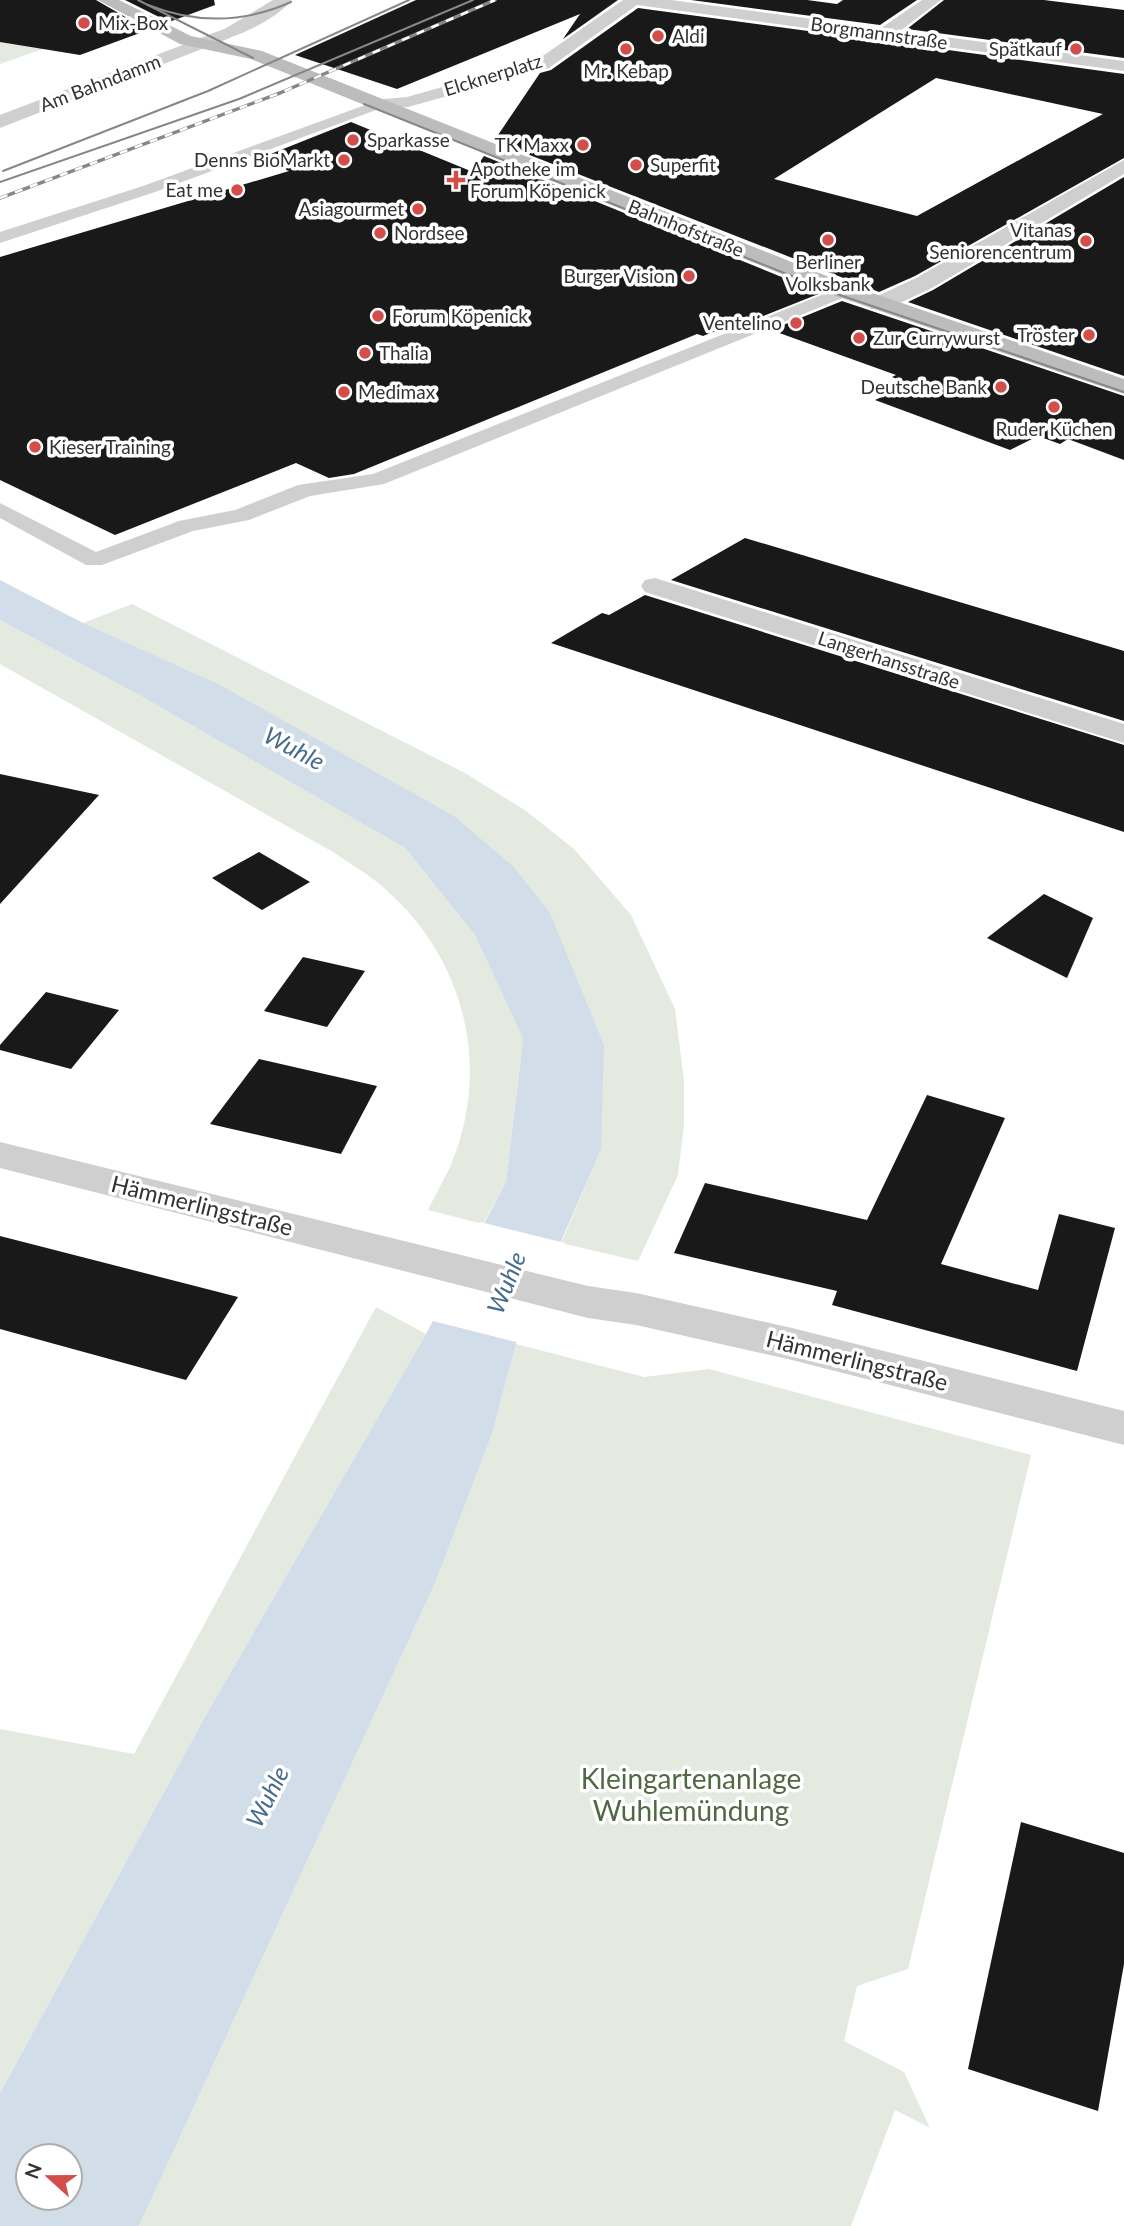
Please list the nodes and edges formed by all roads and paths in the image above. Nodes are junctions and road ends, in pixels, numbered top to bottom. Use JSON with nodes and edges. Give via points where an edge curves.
{"nodes":[{"id":1,"x":106,"y":0,"type":"edge"},
{"id":2,"x":285,"y":0,"type":"edge"},
{"id":3,"x":634,"y":0,"type":"edge"},
{"id":4,"x":933,"y":0,"type":"edge"},
{"id":5,"x":204,"y":23,"type":"dead end"},
{"id":6,"x":224,"y":34,"type":"junction"},
{"id":7,"x":884,"y":34,"type":"junction"},
{"id":8,"x":200,"y":44,"type":"junction"},
{"id":9,"x":253,"y":55,"type":"junction"},
{"id":10,"x":1124,"y":66,"type":"edge"},
{"id":11,"x":379,"y":104,"type":"junction"},
{"id":12,"x":0,"y":122,"type":"edge"},
{"id":13,"x":1124,"y":166,"type":"edge"},
{"id":14,"x":149,"y":189,"type":"junction"},
{"id":15,"x":172,"y":199,"type":"dead end"},
{"id":16,"x":0,"y":238,"type":"edge"},
{"id":17,"x":844,"y":291,"type":"junction"},
{"id":18,"x":880,"y":304,"type":"junction"},
{"id":19,"x":1124,"y":387,"type":"edge"},
{"id":20,"x":0,"y":509,"type":"edge"},
{"id":21,"x":655,"y":586,"type":"dead end"},
{"id":22,"x":1124,"y":734,"type":"edge"},
{"id":23,"x":0,"y":1154,"type":"edge"},
{"id":24,"x":1124,"y":1428,"type":"edge"}],
"edges":[{"from":1,"to":8,"type":"main road","via":[[153,26]]},
{"from":2,"to":6,"type":"street","name":"Am Bahndamm"},
{"from":3,"to":7,"type":"street","name":"Borgmannstraße"},
{"from":3,"to":11,"type":"street","name":"Elcknerplatz","via":[[543,64],[408,102]]},
{"from":4,"to":7,"type":"street"},
{"from":5,"to":6,"type":"main road"},
{"from":6,"to":8,"type":"street","name":"Am Bahndamm"},
{"from":6,"to":9,"type":"main road"},
{"from":7,"to":10,"type":"street","name":"Borgmannstraße"},
{"from":8,"to":9,"type":"main road"},
{"from":8,"to":12,"type":"street","name":"Am Bahndamm"},
{"from":9,"to":11,"type":"main road","name":"Bahnhofstraße"},
{"from":11,"to":14,"type":"lane"},
{"from":11,"to":17,"type":"main road","name":"Bahnhofstraße"},
{"from":13,"to":18,"type":"street"},
{"from":14,"to":15,"type":"lane"},
{"from":14,"to":16,"type":"lane"},
{"from":17,"to":18,"type":"main road","name":"Bahnhofstraße"},
{"from":17,"to":20,"type":"lane","via":[[377,480],[306,490],[94,560]]},
{"from":18,"to":19,"type":"main road","name":"Bahnhofstraße"},
{"from":21,"to":22,"type":"street","name":"Langerhansstraße"},
{"from":23,"to":24,"type":"street","name":"Hämmerlingstraße","via":[[588,1302],[792,1344]]}]}
